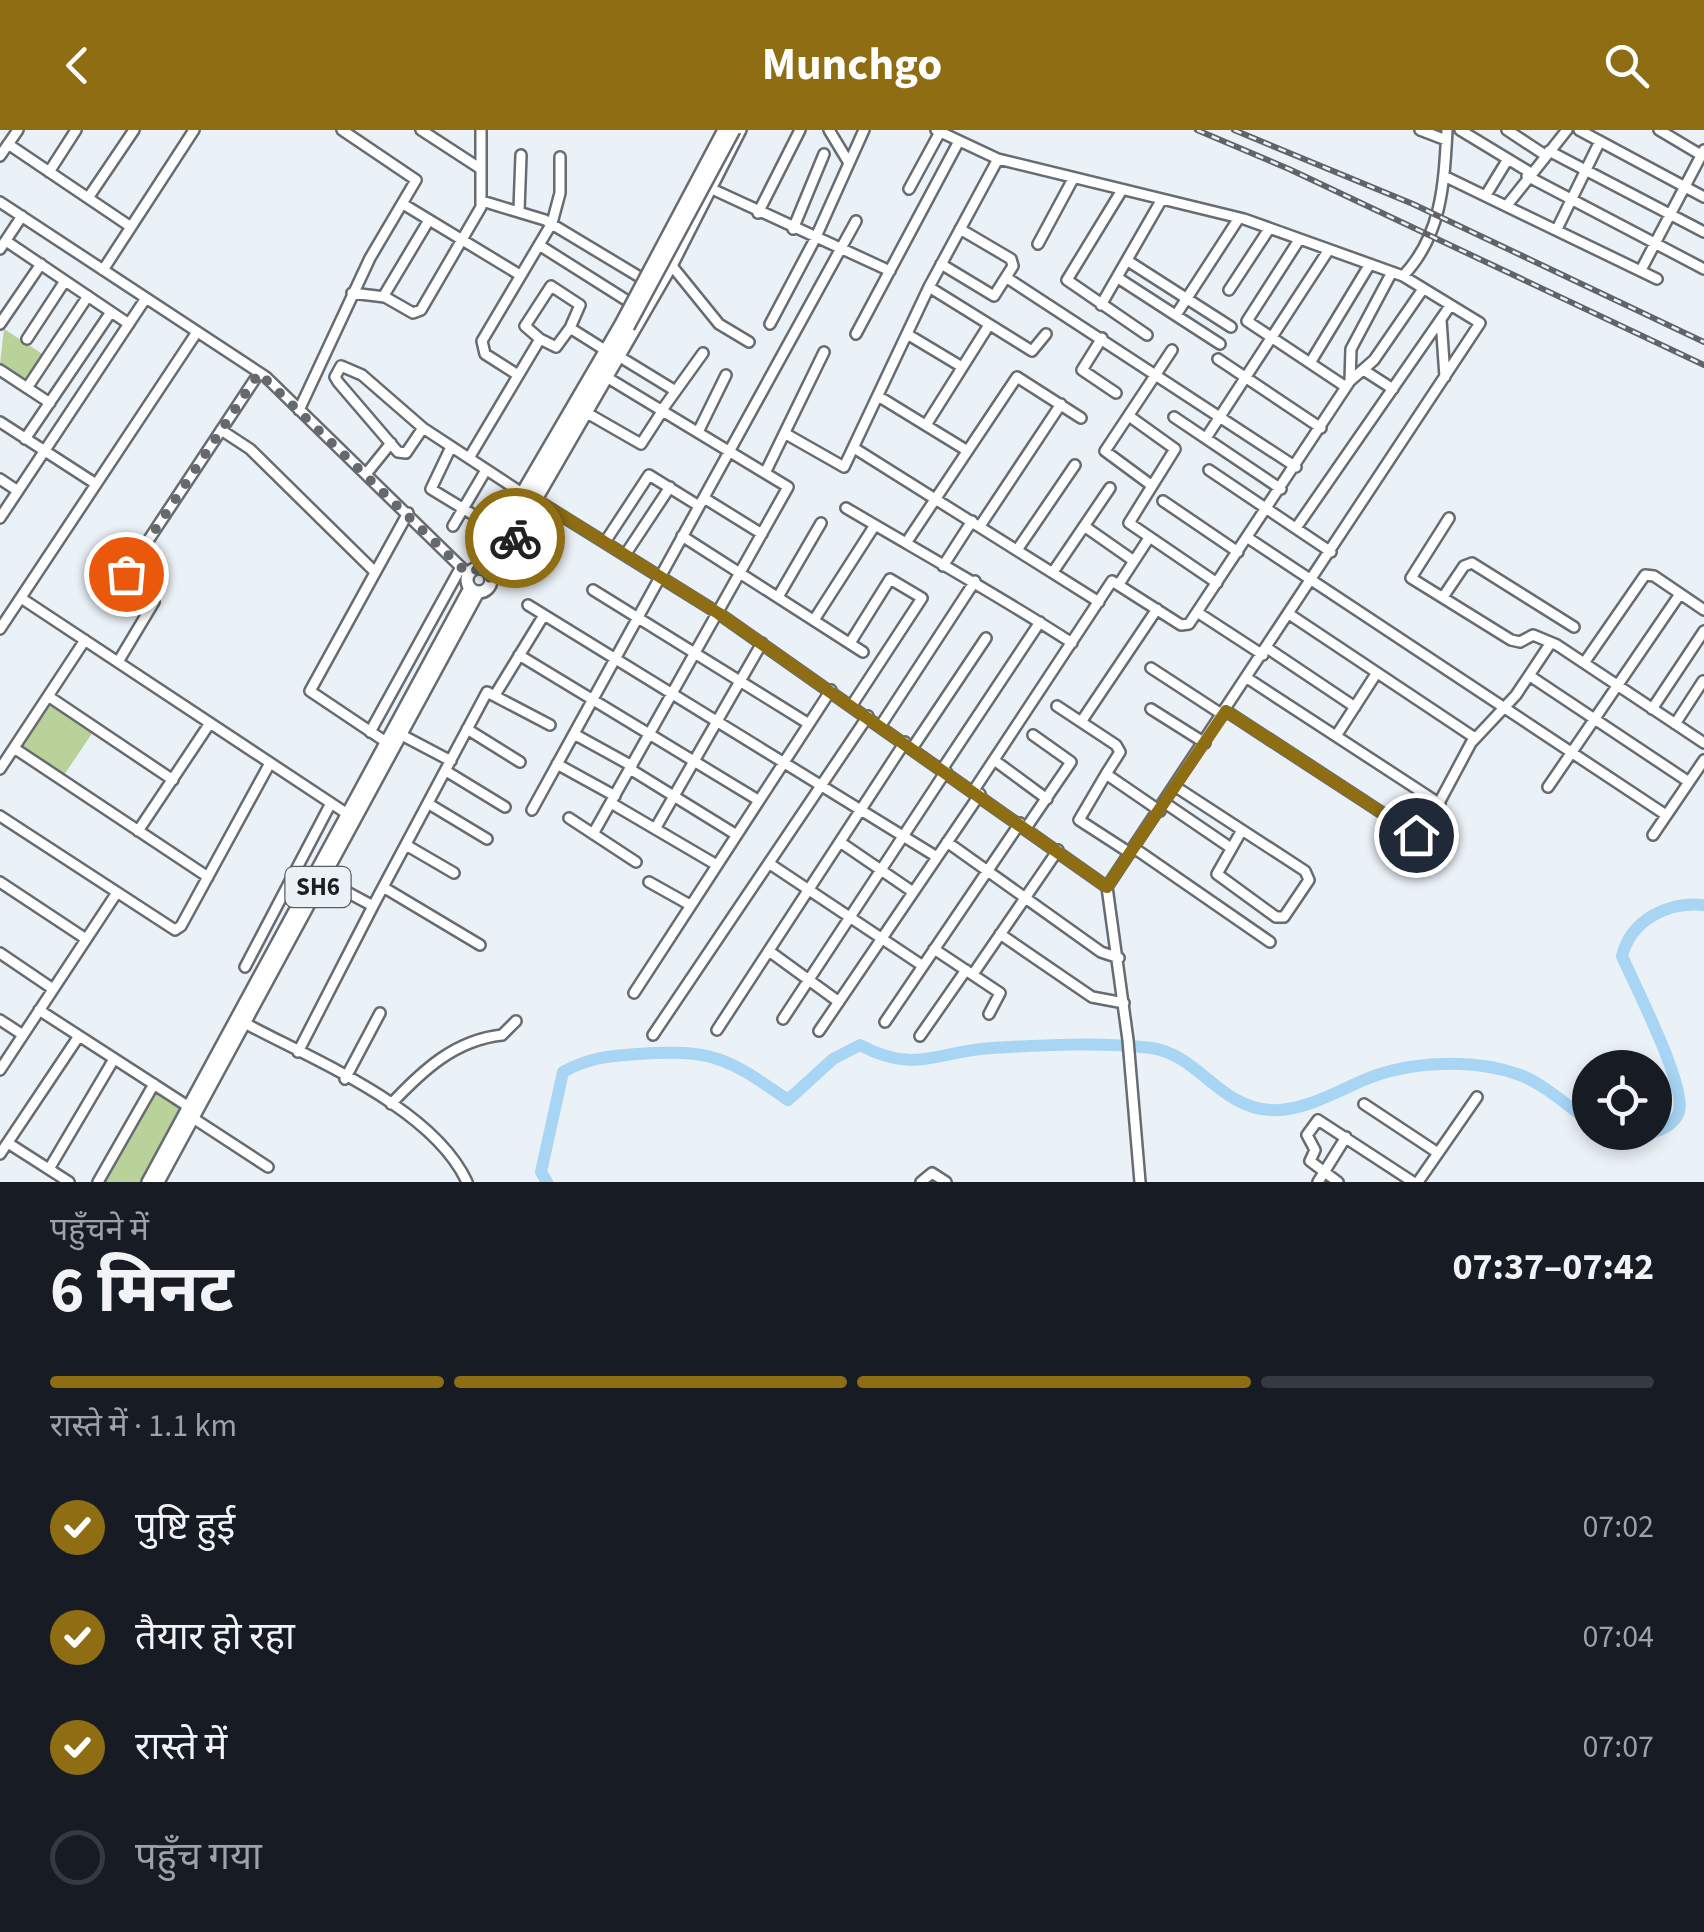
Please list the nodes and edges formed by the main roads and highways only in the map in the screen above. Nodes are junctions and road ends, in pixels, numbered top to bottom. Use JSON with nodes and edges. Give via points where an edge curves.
{"nodes":[{"id":1,"x":724,"y":130,"type":"edge"},
{"id":2,"x":734,"y":130,"type":"edge"},
{"id":3,"x":625,"y":326,"type":"junction"},
{"id":4,"x":530,"y":497,"type":"junction"},
{"id":5,"x":478,"y":572,"type":"junction"},
{"id":6,"x":474,"y":590,"type":"junction"},
{"id":7,"x":397,"y":732,"type":"junction"},
{"id":8,"x":351,"y":816,"type":"junction"},
{"id":9,"x":191,"y":1112,"type":"junction"},
{"id":10,"x":148,"y":1182,"type":"edge"},
{"id":11,"x":158,"y":1182,"type":"edge"}],
"edges":[{"from":1,"to":3,"type":"main road","number":"SH6","bridge":true},
{"from":2,"to":3,"type":"main road","number":"SH6","bridge":true},
{"from":3,"to":4,"type":"main road","number":"SH6"},
{"from":3,"to":4,"type":"main road","number":"SH6","via":[[605,350]]},
{"from":4,"to":5,"type":"main road","number":"SH6"},
{"from":4,"to":5,"type":"main road","number":"SH6","via":[[500,531]]},
{"from":5,"to":6,"type":"main road"},
{"from":5,"to":6,"type":"main road","number":"SH6","via":[[488,588]]},
{"from":6,"to":7,"type":"main road","number":"SH6"},
{"from":7,"to":8,"type":"main road","number":"SH6"},
{"from":7,"to":8,"type":"main road","number":"SH6"},
{"from":8,"to":9,"type":"main road","number":"SH6"},
{"from":9,"to":10,"type":"main road","number":"SH6"},
{"from":9,"to":11,"type":"main road","number":"SH6"}]}
